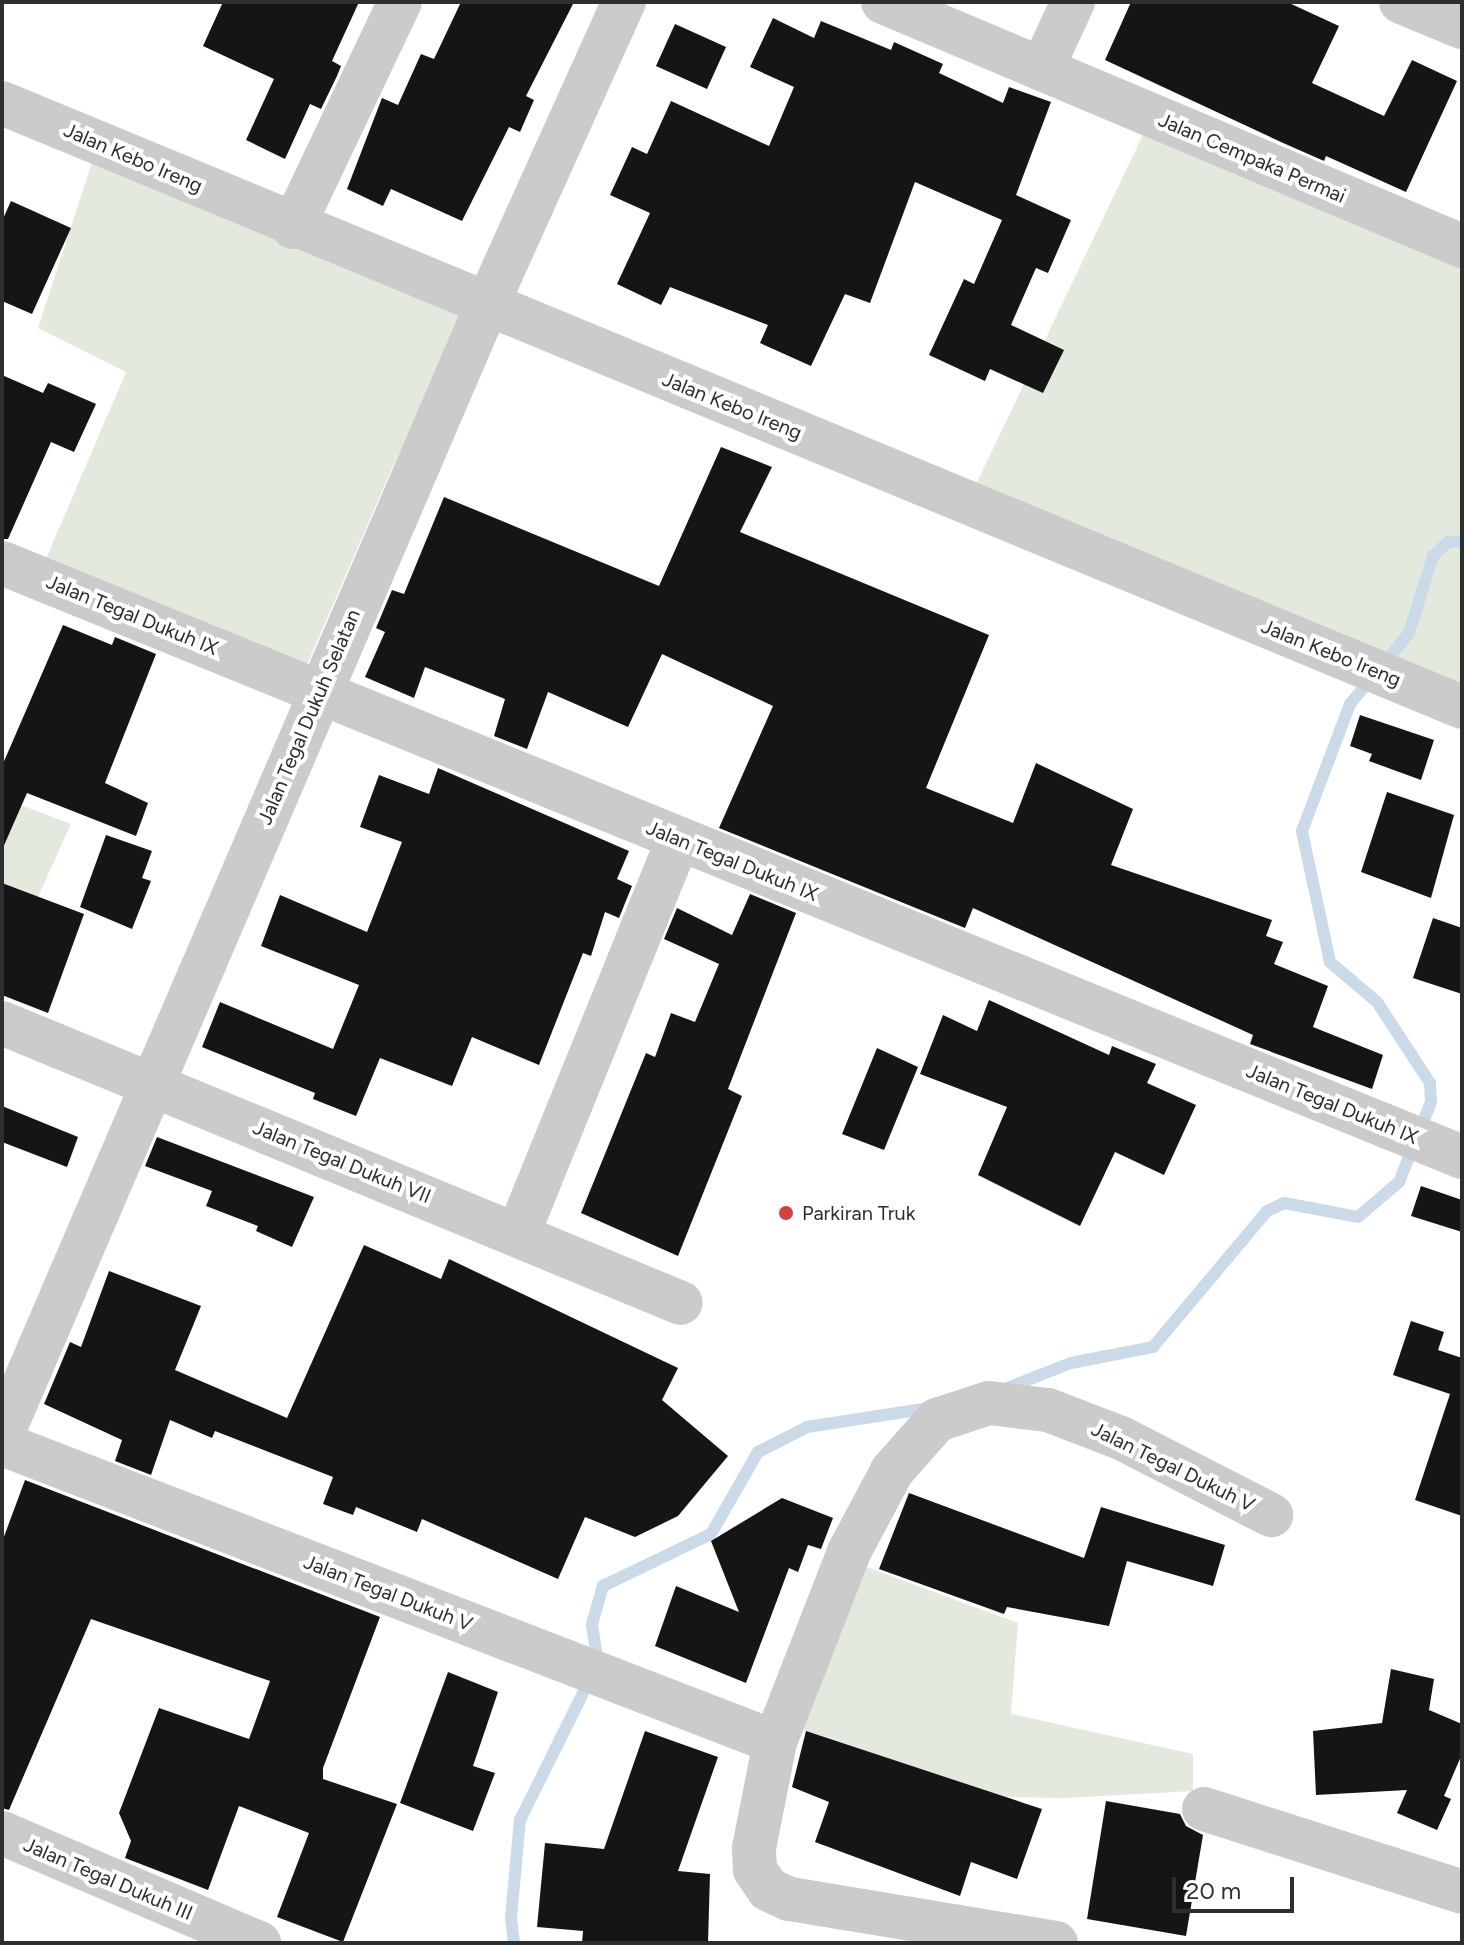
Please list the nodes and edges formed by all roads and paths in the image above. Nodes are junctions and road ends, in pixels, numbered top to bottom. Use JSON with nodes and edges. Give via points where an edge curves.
{"nodes":[{"id":1,"x":400,"y":2,"type":"edge"},
{"id":2,"x":624,"y":2,"type":"edge"},
{"id":3,"x":883,"y":2,"type":"edge"},
{"id":4,"x":1073,"y":2,"type":"edge"},
{"id":5,"x":1401,"y":2,"type":"edge"},
{"id":6,"x":1462,"y":27,"type":"edge"},
{"id":7,"x":1042,"y":69,"type":"junction"},
{"id":8,"x":2,"y":103,"type":"edge"},
{"id":9,"x":293,"y":227,"type":"junction"},
{"id":10,"x":1462,"y":246,"type":"edge"},
{"id":11,"x":487,"y":305,"type":"junction"},
{"id":12,"x":2,"y":563,"type":"edge"},
{"id":13,"x":320,"y":691,"type":"junction"},
{"id":14,"x":1462,"y":707,"type":"edge"},
{"id":15,"x":678,"y":839,"type":"junction"},
{"id":16,"x":2,"y":1023,"type":"edge"},
{"id":17,"x":150,"y":1084,"type":"junction"},
{"id":18,"x":1462,"y":1157,"type":"edge"},
{"id":19,"x":518,"y":1234,"type":"junction"},
{"id":20,"x":681,"y":1303,"type":"dead end"},
{"id":21,"x":2,"y":1435,"type":"edge"},
{"id":22,"x":2,"y":1444,"type":"edge"},
{"id":23,"x":1271,"y":1515,"type":"dead end"},
{"id":24,"x":775,"y":1742,"type":"junction"},
{"id":25,"x":1204,"y":1809,"type":"dead end"},
{"id":26,"x":2,"y":1833,"type":"edge"},
{"id":27,"x":1462,"y":1892,"type":"edge"},
{"id":28,"x":259,"y":1943,"type":"edge"},
{"id":29,"x":1056,"y":1943,"type":"edge"}],
"edges":[{"from":1,"to":9,"type":"street"},
{"from":2,"to":11,"type":"street","name":"Jalan Tegal Dukuh Selatan"},
{"from":3,"to":7,"type":"street","name":"Jalan Cempaka Permai"},
{"from":4,"to":7,"type":"street"},
{"from":5,"to":6,"type":"street"},
{"from":7,"to":10,"type":"street","name":"Jalan Cempaka Permai"},
{"from":8,"to":9,"type":"street","name":"Jalan Kebo Ireng"},
{"from":9,"to":11,"type":"street","name":"Jalan Kebo Ireng"},
{"from":11,"to":13,"type":"street","name":"Jalan Tegal Dukuh Selatan"},
{"from":11,"to":14,"type":"street","name":"Jalan Kebo Ireng"},
{"from":12,"to":13,"type":"street","name":"Jalan Tegal Dukuh IX"},
{"from":13,"to":15,"type":"street","name":"Jalan Tegal Dukuh IX"},
{"from":13,"to":17,"type":"street","name":"Jalan Tegal Dukuh Selatan"},
{"from":15,"to":18,"type":"street","name":"Jalan Tegal Dukuh IX"},
{"from":15,"to":19,"type":"street"},
{"from":16,"to":17,"type":"street","name":"Jalan Tegal Dukuh VII"},
{"from":17,"to":19,"type":"street","name":"Jalan Tegal Dukuh VII"},
{"from":17,"to":21,"type":"street","name":"Jalan Tegal Dukuh Selatan"},
{"from":19,"to":20,"type":"street","name":"Jalan Tegal Dukuh VII"},
{"from":22,"to":24,"type":"street","name":"Jalan Tegal Dukuh V"},
{"from":23,"to":24,"type":"street","name":"Jalan Tegal Dukuh V","via":[[1121,1438],[1048,1410],[989,1403],[937,1420],[892,1471],[849,1552]]},
{"from":24,"to":29,"type":"street","via":[[754,1848],[755,1870],[768,1889],[789,1899]]},
{"from":25,"to":27,"type":"street"},
{"from":26,"to":28,"type":"street","name":"Jalan Tegal Dukuh III"}]}
